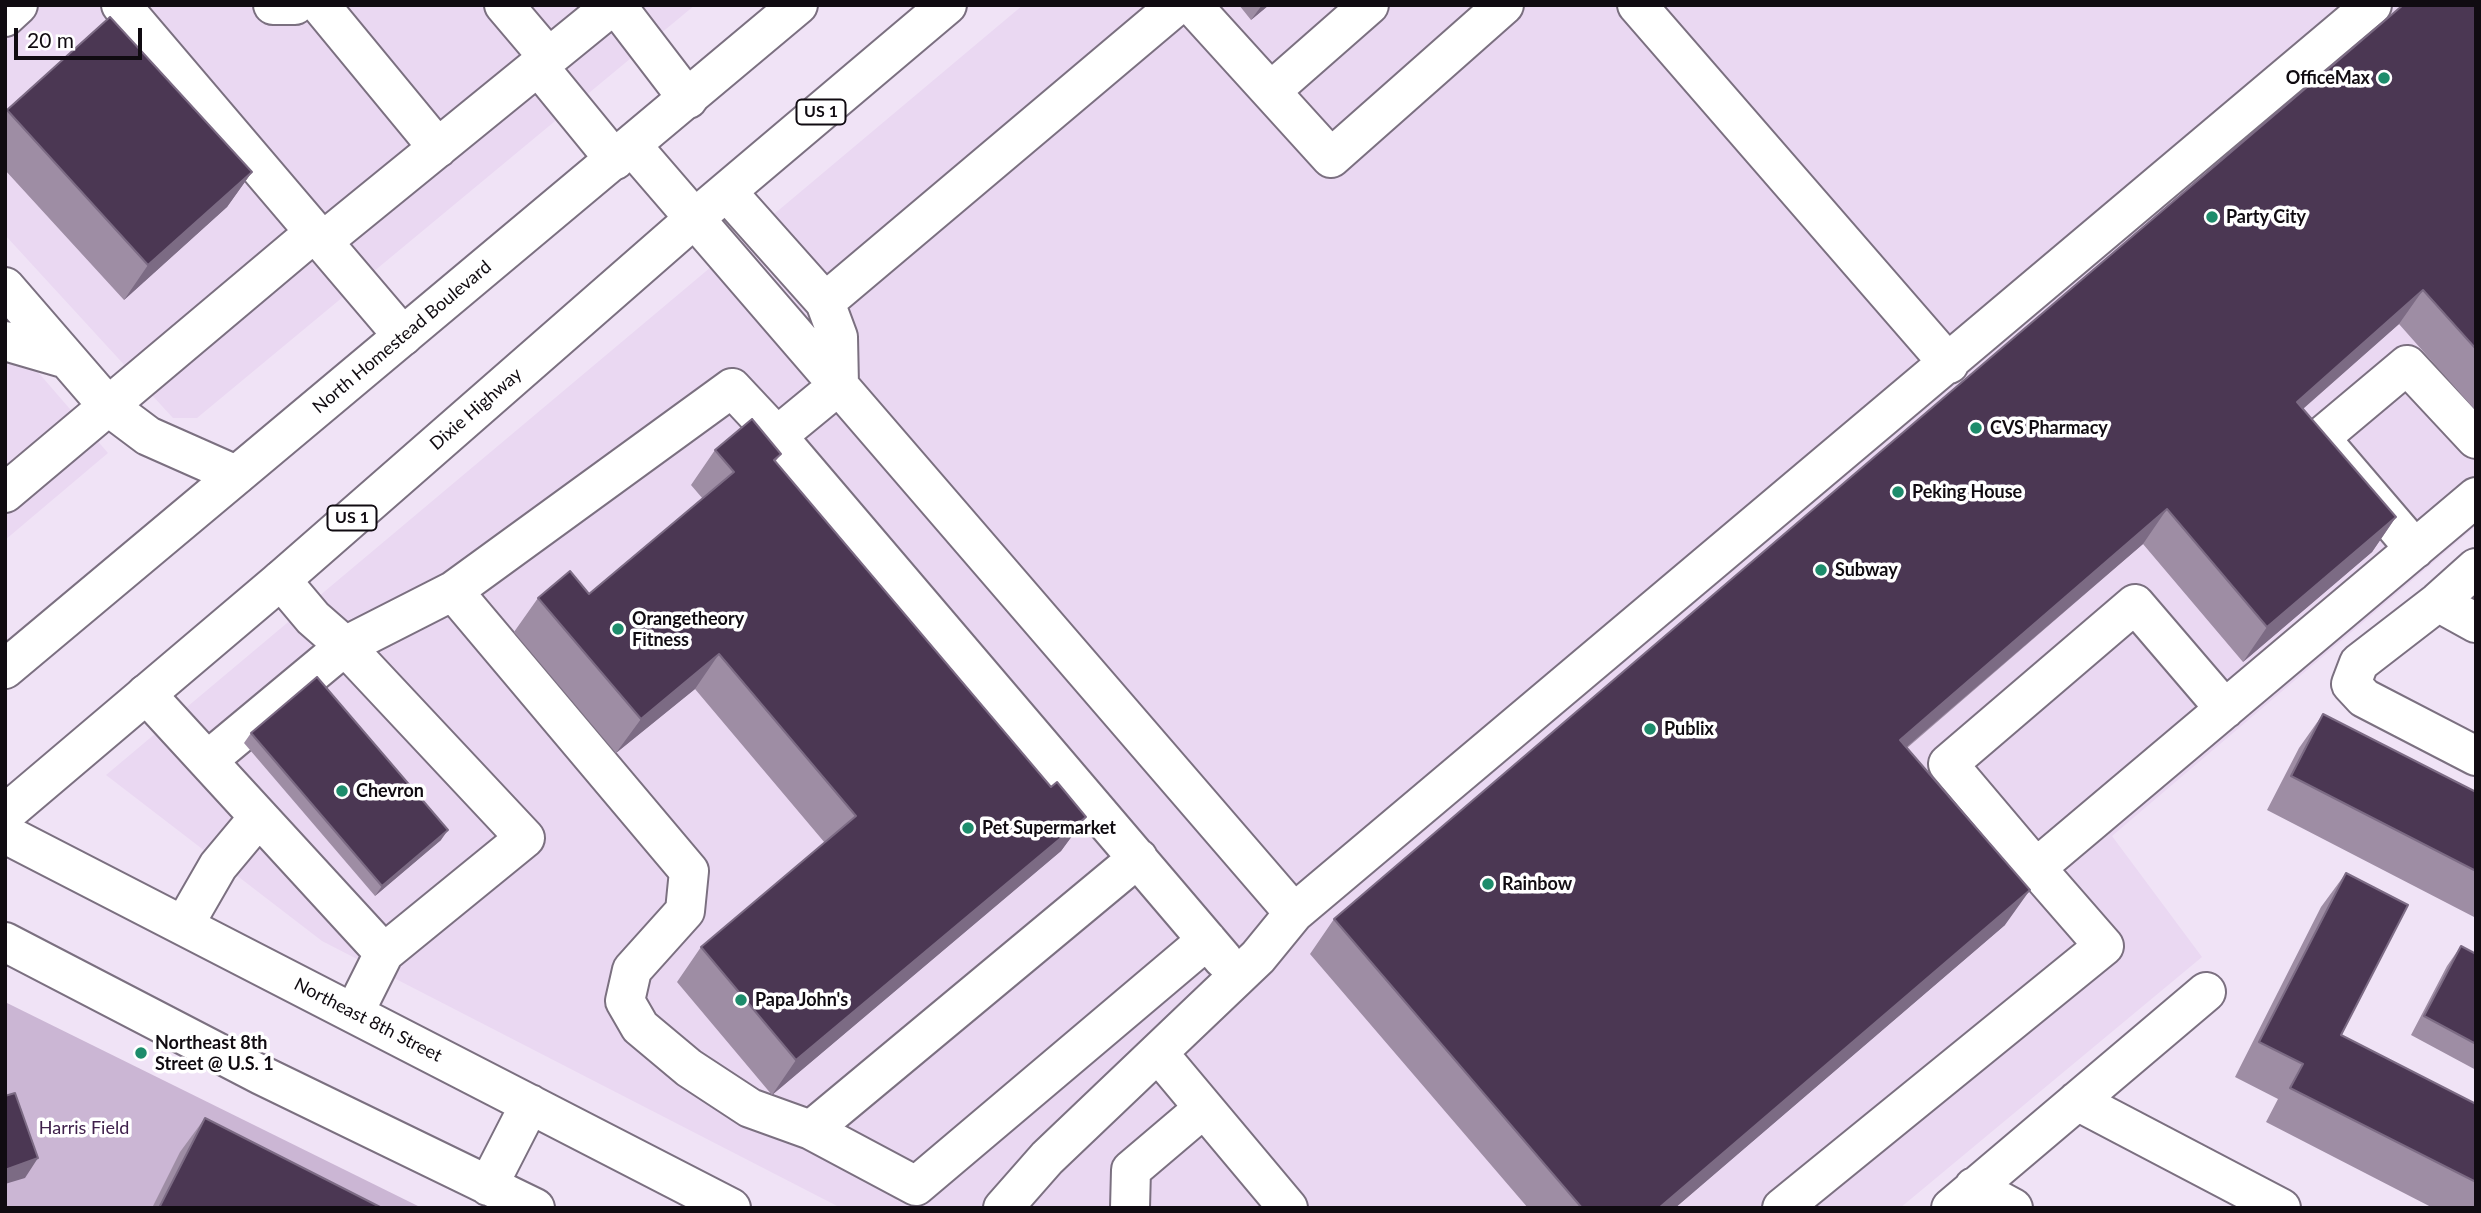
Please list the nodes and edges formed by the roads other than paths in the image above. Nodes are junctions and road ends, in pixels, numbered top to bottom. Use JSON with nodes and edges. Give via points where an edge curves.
{"nodes":[{"id":1,"x":18,"y":5,"type":"edge"},
{"id":2,"x":121,"y":5,"type":"edge"},
{"id":3,"x":273,"y":5,"type":"edge"},
{"id":4,"x":295,"y":5,"type":"edge"},
{"id":5,"x":320,"y":5,"type":"edge"},
{"id":6,"x":504,"y":5,"type":"edge"},
{"id":7,"x":614,"y":5,"type":"edge"},
{"id":8,"x":947,"y":5,"type":"edge"},
{"id":9,"x":1177,"y":5,"type":"edge"},
{"id":10,"x":1192,"y":5,"type":"edge"},
{"id":11,"x":1369,"y":5,"type":"edge"},
{"id":12,"x":1637,"y":5,"type":"edge"},
{"id":13,"x":2372,"y":5,"type":"edge"},
{"id":14,"x":785,"y":10,"type":"edge"},
{"id":15,"x":1485,"y":12,"type":"edge"},
{"id":16,"x":5,"y":17,"type":"edge"},
{"id":17,"x":543,"y":62,"type":"junction"},
{"id":18,"x":1271,"y":91,"type":"junction"},
{"id":19,"x":688,"y":99,"type":"junction"},
{"id":20,"x":438,"y":148,"type":"junction"},
{"id":21,"x":623,"y":153,"type":"junction"},
{"id":22,"x":727,"y":192,"type":"junction"},
{"id":23,"x":695,"y":218,"type":"junction"},
{"id":24,"x":319,"y":237,"type":"junction"},
{"id":25,"x":5,"y":287,"type":"edge"},
{"id":26,"x":825,"y":302,"type":"junction"},
{"id":27,"x":403,"y":336,"type":"junction"},
{"id":28,"x":5,"y":341,"type":"edge"},
{"id":29,"x":68,"y":359,"type":"junction"},
{"id":30,"x":1949,"y":364,"type":"junction"},
{"id":31,"x":839,"y":385,"type":"junction"},
{"id":32,"x":108,"y":406,"type":"junction"},
{"id":33,"x":776,"y":436,"type":"junction"},
{"id":34,"x":2476,"y":439,"type":"edge"},
{"id":35,"x":236,"y":475,"type":"junction"},
{"id":36,"x":5,"y":493,"type":"edge"},
{"id":37,"x":2476,"y":497,"type":"edge"},
{"id":38,"x":2415,"y":549,"type":"junction"},
{"id":39,"x":2476,"y":568,"type":"edge"},
{"id":40,"x":281,"y":580,"type":"junction"},
{"id":41,"x":453,"y":592,"type":"junction"},
{"id":42,"x":2438,"y":602,"type":"junction"},
{"id":43,"x":2476,"y":623,"type":"edge"},
{"id":44,"x":345,"y":646,"type":"junction"},
{"id":45,"x":5,"y":669,"type":"edge"},
{"id":46,"x":146,"y":694,"type":"junction"},
{"id":47,"x":2225,"y":709,"type":"junction"},
{"id":48,"x":2476,"y":756,"type":"edge"},
{"id":49,"x":208,"y":760,"type":"junction"},
{"id":50,"x":5,"y":814,"type":"edge"},
{"id":51,"x":260,"y":817,"type":"junction"},
{"id":52,"x":5,"y":834,"type":"edge"},
{"id":53,"x":1138,"y":858,"type":"junction"},
{"id":54,"x":2036,"y":868,"type":"junction"},
{"id":55,"x":1294,"y":913,"type":"junction"},
{"id":56,"x":184,"y":925,"type":"junction"},
{"id":57,"x":1207,"y":940,"type":"junction"},
{"id":58,"x":5,"y":942,"type":"edge"},
{"id":59,"x":384,"y":953,"type":"junction"},
{"id":60,"x":1238,"y":976,"type":"junction"},
{"id":61,"x":2206,"y":992,"type":"dead end"},
{"id":62,"x":354,"y":1013,"type":"junction"},
{"id":63,"x":1158,"y":1053,"type":"junction"},
{"id":64,"x":2077,"y":1101,"type":"junction"},
{"id":65,"x":530,"y":1104,"type":"junction"},
{"id":66,"x":1204,"y":1108,"type":"junction"},
{"id":67,"x":811,"y":1130,"type":"junction"},
{"id":68,"x":483,"y":1197,"type":"edge"},
{"id":69,"x":1963,"y":1197,"type":"edge"},
{"id":70,"x":534,"y":1208,"type":"edge"},
{"id":71,"x":731,"y":1208,"type":"edge"},
{"id":72,"x":1003,"y":1208,"type":"edge"},
{"id":73,"x":1130,"y":1208,"type":"edge"},
{"id":74,"x":1288,"y":1208,"type":"edge"},
{"id":75,"x":1782,"y":1208,"type":"edge"},
{"id":76,"x":2013,"y":1208,"type":"edge"},
{"id":77,"x":2281,"y":1208,"type":"edge"}],
"edges":[{"from":1,"to":16,"type":"main road"},
{"from":2,"to":24,"type":"main road"},
{"from":3,"to":4,"type":"main road"},
{"from":5,"to":20,"type":"main road"},
{"from":6,"to":17,"type":"main road"},
{"from":7,"to":17,"type":"main road"},
{"from":7,"to":19,"type":"main road"},
{"from":8,"to":22,"type":"main road","name":"Dixie Highway","number":"US 1"},
{"from":9,"to":26,"type":"main road"},
{"from":10,"to":18,"type":"main road"},
{"from":11,"to":18,"type":"main road"},
{"from":12,"to":30,"type":"main road"},
{"from":13,"to":30,"type":"main road"},
{"from":14,"to":19,"type":"main road","name":"North Homestead Boulevard"},
{"from":15,"to":18,"type":"main road","via":[[1331,158]]},
{"from":17,"to":20,"type":"main road"},
{"from":17,"to":21,"type":"main road"},
{"from":19,"to":21,"type":"main road","name":"North Homestead Boulevard"},
{"from":20,"to":24,"type":"main road"},
{"from":21,"to":23,"type":"main road"},
{"from":21,"to":27,"type":"main road","name":"North Homestead Boulevard"},
{"from":22,"to":23,"type":"main road","name":"Dixie Highway","number":"US 1"},
{"from":22,"to":26,"type":"main road"},
{"from":23,"to":31,"type":"main road"},
{"from":23,"to":40,"type":"main road","name":"Dixie Highway","number":"US 1"},
{"from":24,"to":27,"type":"main road"},
{"from":24,"to":32,"type":"main road"},
{"from":25,"to":29,"type":"main road"},
{"from":26,"to":31,"type":"main road","via":[[838,337]]},
{"from":27,"to":35,"type":"main road","name":"North Homestead Boulevard"},
{"from":28,"to":29,"type":"main road"},
{"from":29,"to":32,"type":"main road"},
{"from":30,"to":55,"type":"main road"},
{"from":31,"to":33,"type":"main road"},
{"from":31,"to":55,"type":"main road"},
{"from":32,"to":35,"type":"main road","via":[[148,436]]},
{"from":32,"to":36,"type":"main road"},
{"from":33,"to":41,"type":"main road","via":[[732,388]]},
{"from":33,"to":53,"type":"main road"},
{"from":34,"to":38,"type":"main road","via":[[2407,365],[2320,438]]},
{"from":35,"to":45,"type":"main road","name":"North Homestead Boulevard"},
{"from":37,"to":38,"type":"main road"},
{"from":38,"to":47,"type":"main road"},
{"from":39,"to":42,"type":"main road"},
{"from":40,"to":44,"type":"main road"},
{"from":40,"to":46,"type":"main road","name":"Dixie Highway","number":"US 1"},
{"from":41,"to":44,"type":"main road"},
{"from":41,"to":67,"type":"main road","via":[[689,871],[685,911],[632,970],[625,1001],[640,1027],[689,1068],[751,1108]]},
{"from":42,"to":43,"type":"main road"},
{"from":42,"to":48,"type":"main road","via":[[2359,663],[2351,684],[2364,698]]},
{"from":44,"to":49,"type":"main road"},
{"from":44,"to":59,"type":"main road","via":[[525,838]]},
{"from":46,"to":49,"type":"main road"},
{"from":46,"to":50,"type":"main road","name":"Dixie Highway","number":"US 1"},
{"from":47,"to":54,"type":"main road"},
{"from":47,"to":54,"type":"main road","via":[[2135,604],[1948,764]]},
{"from":49,"to":51,"type":"main road"},
{"from":51,"to":56,"type":"main road","via":[[218,866]]},
{"from":51,"to":59,"type":"main road"},
{"from":52,"to":56,"type":"main road","name":"Northeast 8th Street"},
{"from":53,"to":57,"type":"main road"},
{"from":53,"to":67,"type":"main road"},
{"from":54,"to":75,"type":"main road","via":[[2104,946]]},
{"from":55,"to":60,"type":"main road"},
{"from":56,"to":62,"type":"main road","name":"Northeast 8th Street"},
{"from":57,"to":60,"type":"main road"},
{"from":57,"to":67,"type":"main road","via":[[916,1186]]},
{"from":58,"to":68,"type":"main road"},
{"from":59,"to":62,"type":"main road"},
{"from":60,"to":63,"type":"main road"},
{"from":61,"to":64,"type":"main road"},
{"from":62,"to":65,"type":"main road","name":"Northeast 8th Street"},
{"from":63,"to":66,"type":"main road"},
{"from":63,"to":72,"type":"main road","via":[[1047,1158]]},
{"from":64,"to":69,"type":"main road"},
{"from":64,"to":77,"type":"main road"},
{"from":65,"to":68,"type":"main road"},
{"from":65,"to":71,"type":"main road","name":"Northeast 8th Street"},
{"from":66,"to":73,"type":"main road","via":[[1131,1170]]},
{"from":66,"to":74,"type":"main road"},
{"from":68,"to":70,"type":"main road"},
{"from":69,"to":76,"type":"main road"}]}
